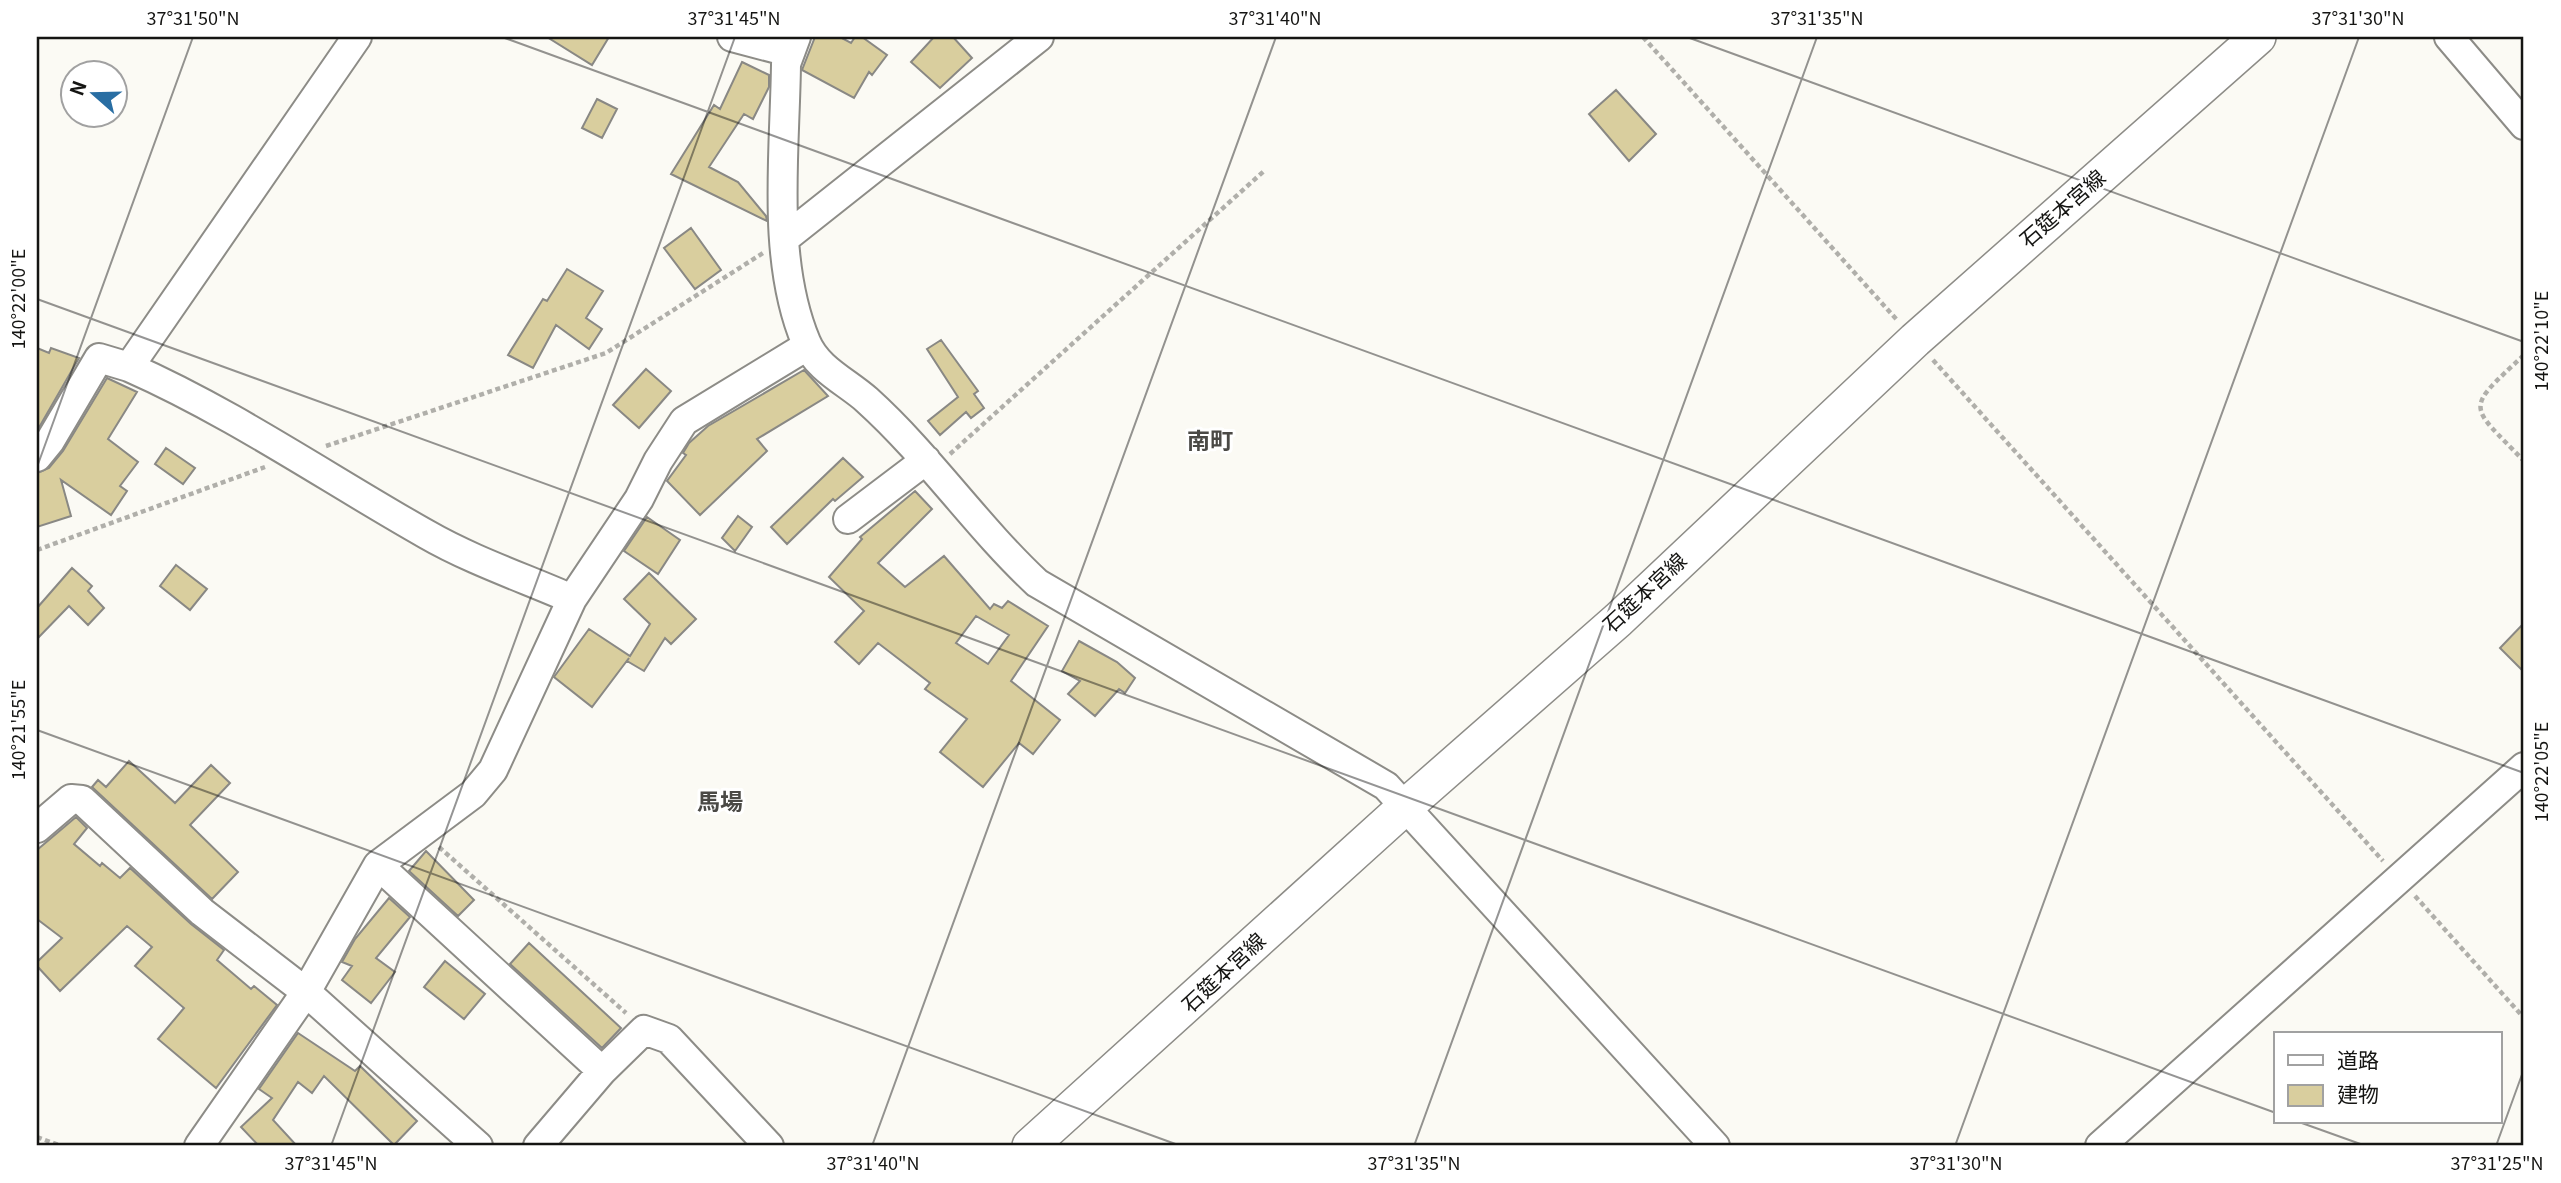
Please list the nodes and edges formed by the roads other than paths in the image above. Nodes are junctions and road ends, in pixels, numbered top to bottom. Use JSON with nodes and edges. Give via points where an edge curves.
{"nodes":[{"id":1,"x":357,"y":37,"type":"edge"},
{"id":2,"x":732,"y":37,"type":"edge"},
{"id":3,"x":1037,"y":37,"type":"edge"},
{"id":4,"x":2258,"y":37,"type":"edge"},
{"id":5,"x":2449,"y":37,"type":"edge"},
{"id":6,"x":792,"y":44,"type":"edge"},
{"id":7,"x":2524,"y":125,"type":"edge"},
{"id":8,"x":784,"y":239,"type":"junction"},
{"id":9,"x":807,"y":346,"type":"junction"},
{"id":10,"x":129,"y":367,"type":"junction"},
{"id":11,"x":37,"y":457,"type":"edge"},
{"id":12,"x":930,"y":464,"type":"junction"},
{"id":13,"x":848,"y":519,"type":"dead end"},
{"id":14,"x":572,"y":599,"type":"junction"},
{"id":15,"x":2524,"y":767,"type":"edge"},
{"id":16,"x":1406,"y":806,"type":"junction"},
{"id":17,"x":37,"y":828,"type":"edge"},
{"id":18,"x":378,"y":865,"type":"junction"},
{"id":19,"x":306,"y":992,"type":"junction"},
{"id":20,"x":602,"y":1071,"type":"junction"},
{"id":21,"x":199,"y":1146,"type":"edge"},
{"id":22,"x":478,"y":1146,"type":"edge"},
{"id":23,"x":538,"y":1146,"type":"edge"},
{"id":24,"x":769,"y":1146,"type":"edge"},
{"id":25,"x":1030,"y":1146,"type":"edge"},
{"id":26,"x":1715,"y":1146,"type":"edge"},
{"id":27,"x":2100,"y":1146,"type":"edge"}],
"edges":[{"from":1,"to":10,"type":"street"},
{"from":2,"to":6,"type":"street"},
{"from":3,"to":8,"type":"street"},
{"from":4,"to":16,"type":"main road","name":"石筵本宮線","via":[[1915,340],[1618,620]]},
{"from":5,"to":7,"type":"street"},
{"from":6,"to":8,"type":"street","via":[[786,64]]},
{"from":8,"to":9,"type":"street","via":[[787,273]]},
{"from":9,"to":12,"type":"street"},
{"from":9,"to":14,"type":"street","via":[[684,421]]},
{"from":10,"to":11,"type":"street","via":[[99,358]]},
{"from":10,"to":14,"type":"street","via":[[297,455],[428,536]]},
{"from":12,"to":13,"type":"street"},
{"from":12,"to":16,"type":"street","via":[[998,547],[1037,583],[1386,786]]},
{"from":14,"to":18,"type":"street","via":[[493,770],[473,794]]},
{"from":15,"to":27,"type":"street"},
{"from":16,"to":25,"type":"main road","name":"石筵本宮線"},
{"from":16,"to":26,"type":"street"},
{"from":17,"to":19,"type":"street","via":[[71,799],[82,800],[202,912]]},
{"from":18,"to":19,"type":"street"},
{"from":18,"to":20,"type":"street"},
{"from":19,"to":21,"type":"street"},
{"from":19,"to":22,"type":"street"},
{"from":20,"to":23,"type":"street"},
{"from":20,"to":24,"type":"street","via":[[644,1030],[669,1039]]}]}
